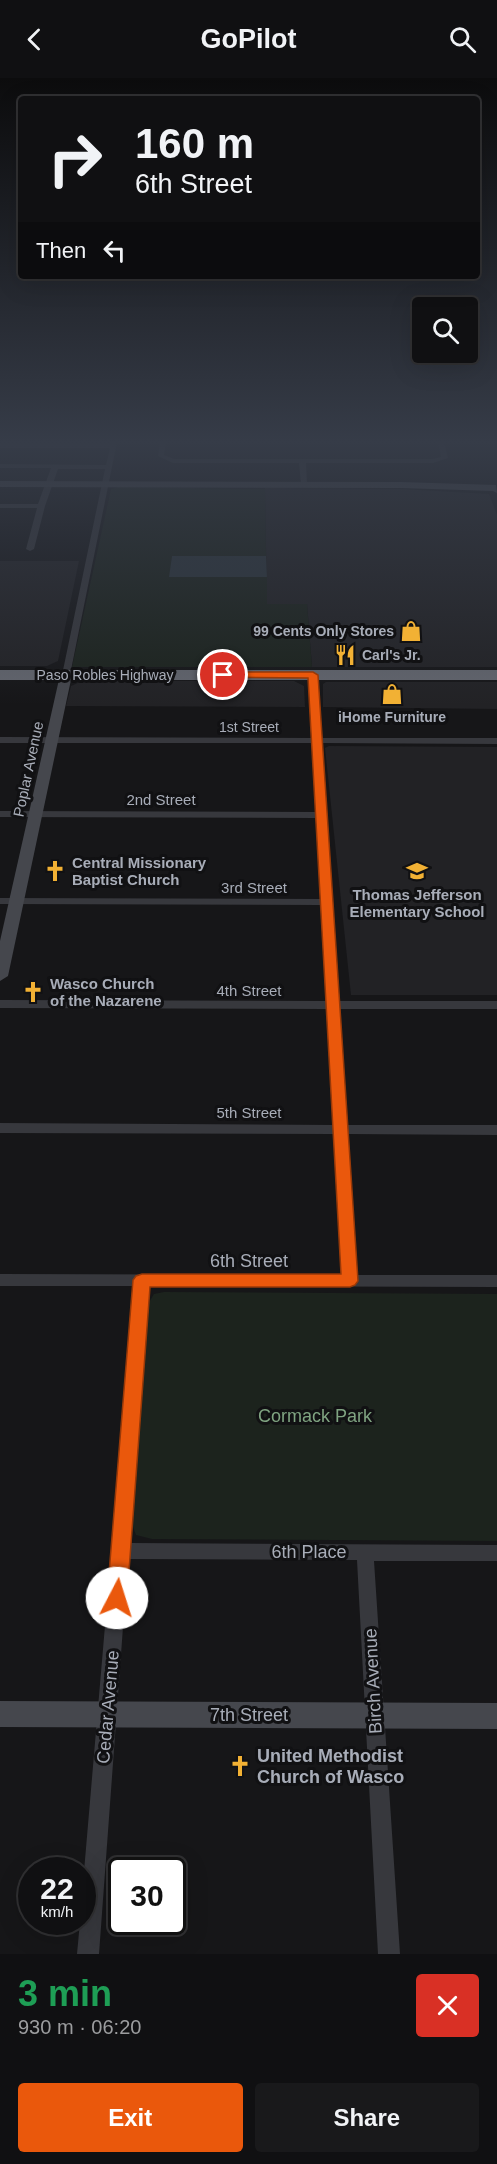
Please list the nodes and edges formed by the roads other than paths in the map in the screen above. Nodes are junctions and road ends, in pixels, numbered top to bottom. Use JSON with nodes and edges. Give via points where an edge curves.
{"nodes":[{"id":1,"x":35,"y":530,"type":"edge"},
{"id":2,"x":96,"y":530,"type":"edge"},
{"id":3,"x":30,"y":549,"type":"dead end"},
{"id":4,"x":0,"y":675,"type":"edge"},
{"id":5,"x":66,"y":675,"type":"junction"},
{"id":6,"x":313,"y":675,"type":"junction"},
{"id":7,"x":497,"y":675,"type":"edge"},
{"id":8,"x":0,"y":740,"type":"edge"},
{"id":9,"x":51,"y":740,"type":"junction"},
{"id":10,"x":316,"y":741,"type":"junction"},
{"id":11,"x":497,"y":741,"type":"edge"},
{"id":12,"x":0,"y":814,"type":"edge"},
{"id":13,"x":35,"y":814,"type":"junction"},
{"id":14,"x":322,"y":814,"type":"junction"},
{"id":15,"x":0,"y":901,"type":"edge"},
{"id":16,"x":16,"y":901,"type":"junction"},
{"id":17,"x":327,"y":902,"type":"junction"},
{"id":18,"x":0,"y":976,"type":"edge"},
{"id":19,"x":0,"y":1004,"type":"edge"},
{"id":20,"x":333,"y":1005,"type":"junction"},
{"id":21,"x":497,"y":1005,"type":"edge"},
{"id":22,"x":0,"y":1128,"type":"edge"},
{"id":23,"x":341,"y":1129,"type":"junction"},
{"id":24,"x":497,"y":1130,"type":"edge"},
{"id":25,"x":0,"y":1280,"type":"edge"},
{"id":26,"x":142,"y":1280,"type":"junction"},
{"id":27,"x":350,"y":1281,"type":"junction"},
{"id":28,"x":497,"y":1281,"type":"edge"},
{"id":29,"x":120,"y":1551,"type":"junction"},
{"id":30,"x":366,"y":1552,"type":"junction"},
{"id":31,"x":497,"y":1553,"type":"edge"},
{"id":32,"x":0,"y":1714,"type":"edge"},
{"id":33,"x":107,"y":1714,"type":"junction"},
{"id":34,"x":375,"y":1715,"type":"junction"},
{"id":35,"x":497,"y":1716,"type":"edge"},
{"id":36,"x":88,"y":1954,"type":"edge"},
{"id":37,"x":389,"y":1954,"type":"edge"}],
"edges":[{"from":1,"to":3,"type":"street"},
{"from":2,"to":5,"type":"street"},
{"from":4,"to":5,"type":"highway","name":"Paso Robles Highway"},
{"from":5,"to":6,"type":"highway","name":"Paso Robles Highway"},
{"from":5,"to":9,"type":"street","name":"Poplar Avenue"},
{"from":6,"to":7,"type":"highway","name":"Paso Robles Highway"},
{"from":6,"to":10,"type":"street"},
{"from":8,"to":9,"type":"street","name":"1st Street"},
{"from":9,"to":10,"type":"street","name":"1st Street"},
{"from":9,"to":13,"type":"street","name":"Poplar Avenue"},
{"from":10,"to":11,"type":"street","name":"1st Street"},
{"from":10,"to":14,"type":"street"},
{"from":12,"to":13,"type":"street","name":"2nd Street"},
{"from":13,"to":14,"type":"street","name":"2nd Street"},
{"from":13,"to":16,"type":"street","name":"Poplar Avenue"},
{"from":14,"to":17,"type":"street"},
{"from":15,"to":16,"type":"street","name":"3rd Street"},
{"from":16,"to":17,"type":"street","name":"3rd Street"},
{"from":16,"to":18,"type":"street","name":"Poplar Avenue"},
{"from":17,"to":20,"type":"street"},
{"from":19,"to":20,"type":"street","name":"4th Street"},
{"from":20,"to":21,"type":"street","name":"4th Street"},
{"from":20,"to":23,"type":"street"},
{"from":22,"to":23,"type":"street","name":"5th Street"},
{"from":23,"to":24,"type":"street","name":"5th Street"},
{"from":23,"to":27,"type":"street"},
{"from":25,"to":26,"type":"street","name":"6th Street"},
{"from":26,"to":27,"type":"street","name":"6th Street"},
{"from":26,"to":29,"type":"street","name":"Cedar Avenue"},
{"from":27,"to":28,"type":"street","name":"6th Street"},
{"from":29,"to":30,"type":"street","name":"6th Place"},
{"from":29,"to":33,"type":"street","name":"Cedar Avenue"},
{"from":30,"to":31,"type":"street","name":"6th Place"},
{"from":30,"to":34,"type":"street","name":"Birch Avenue"},
{"from":32,"to":33,"type":"street","name":"7th Street"},
{"from":33,"to":34,"type":"street","name":"7th Street"},
{"from":33,"to":36,"type":"street","name":"Cedar Avenue"},
{"from":34,"to":35,"type":"street","name":"7th Street"},
{"from":34,"to":37,"type":"street","name":"Birch Avenue"}]}
